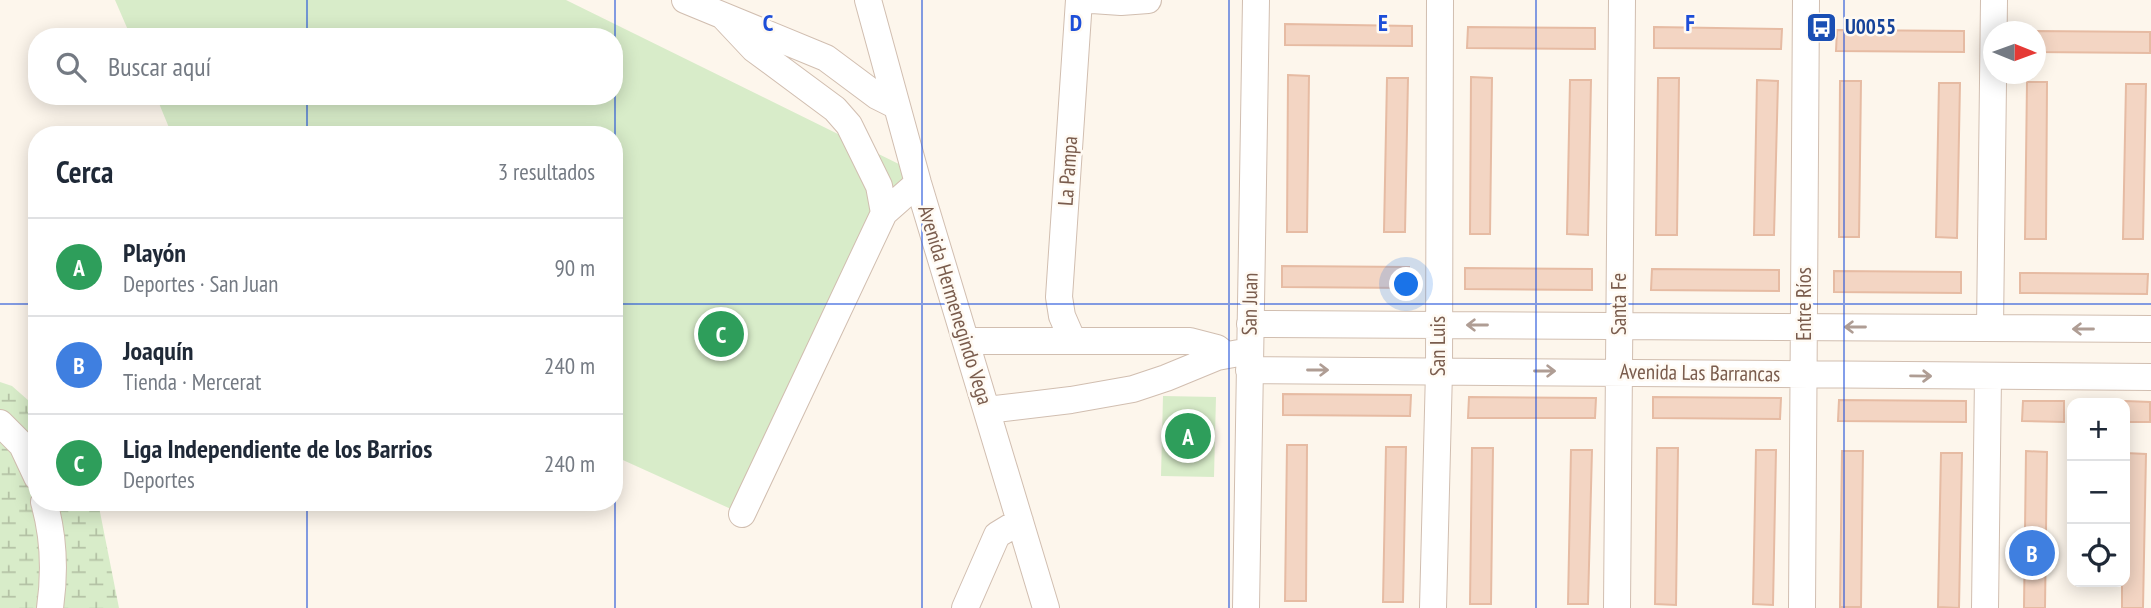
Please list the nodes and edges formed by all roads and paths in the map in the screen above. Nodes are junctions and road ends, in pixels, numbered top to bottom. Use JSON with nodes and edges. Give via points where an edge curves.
{"nodes":[{"id":1,"x":685,"y":0,"type":"edge"},
{"id":2,"x":868,"y":0,"type":"edge"},
{"id":3,"x":1079,"y":0,"type":"edge"},
{"id":4,"x":1092,"y":0,"type":"edge"},
{"id":5,"x":1148,"y":0,"type":"edge"},
{"id":6,"x":1256,"y":0,"type":"edge"},
{"id":7,"x":1440,"y":0,"type":"edge"},
{"id":8,"x":1622,"y":0,"type":"edge"},
{"id":9,"x":1806,"y":0,"type":"edge"},
{"id":10,"x":1994,"y":0,"type":"edge"},
{"id":11,"x":723,"y":16,"type":"junction"},
{"id":12,"x":897,"y":106,"type":"junction"},
{"id":13,"x":918,"y":183,"type":"junction"},
{"id":14,"x":884,"y":213,"type":"junction"},
{"id":15,"x":1250,"y":324,"type":"junction"},
{"id":16,"x":1438,"y":325,"type":"junction"},
{"id":17,"x":1619,"y":326,"type":"junction"},
{"id":18,"x":1804,"y":327,"type":"junction"},
{"id":19,"x":1990,"y":328,"type":"junction"},
{"id":20,"x":2151,"y":329,"type":"edge"},
{"id":21,"x":1072,"y":339,"type":"junction"},
{"id":22,"x":966,"y":341,"type":"junction"},
{"id":23,"x":1242,"y":359,"type":"junction"},
{"id":24,"x":1438,"y":371,"type":"junction"},
{"id":25,"x":1620,"y":372,"type":"junction"},
{"id":26,"x":1804,"y":374,"type":"junction"},
{"id":27,"x":1988,"y":377,"type":"junction"},
{"id":28,"x":2151,"y":377,"type":"edge"},
{"id":29,"x":987,"y":410,"type":"junction"},
{"id":30,"x":0,"y":423,"type":"edge"},
{"id":31,"x":28,"y":458,"type":"edge"},
{"id":32,"x":46,"y":511,"type":"edge"},
{"id":33,"x":742,"y":514,"type":"dead end"},
{"id":34,"x":1020,"y":521,"type":"junction"},
{"id":35,"x":51,"y":608,"type":"edge"},
{"id":36,"x":965,"y":608,"type":"edge"},
{"id":37,"x":1046,"y":608,"type":"edge"},
{"id":38,"x":1246,"y":608,"type":"edge"},
{"id":39,"x":1433,"y":608,"type":"edge"},
{"id":40,"x":1617,"y":608,"type":"edge"},
{"id":41,"x":1802,"y":608,"type":"edge"},
{"id":42,"x":1985,"y":608,"type":"edge"}],
"edges":[{"from":1,"to":11,"type":"street"},
{"from":2,"to":12,"type":"street","name":"Avenida Hermenegindo Vega"},
{"from":3,"to":21,"type":"street","name":"La Pampa","via":[[1059,297]]},
{"from":4,"to":5,"type":"street"},
{"from":6,"to":15,"type":"street","name":"San Juan"},
{"from":7,"to":16,"type":"street","name":"San Luis"},
{"from":8,"to":17,"type":"street","name":"Santa Fe"},
{"from":9,"to":18,"type":"street","name":"Entre Ríos"},
{"from":10,"to":19,"type":"street"},
{"from":11,"to":12,"type":"street","via":[[826,58]]},
{"from":11,"to":14,"type":"street","via":[[754,50],[835,109],[849,125],[879,186]]},
{"from":12,"to":13,"type":"street","name":"Avenida Hermenegindo Vega"},
{"from":13,"to":14,"type":"street"},
{"from":13,"to":22,"type":"street","name":"Avenida Hermenegindo Vega"},
{"from":14,"to":33,"type":"street"},
{"from":15,"to":16,"type":"street"},
{"from":15,"to":23,"type":"street","name":"San Juan"},
{"from":17,"to":16,"type":"street","one_way":true},
{"from":16,"to":24,"type":"street","name":"San Luis"},
{"from":17,"to":18,"type":"street"},
{"from":17,"to":25,"type":"street","name":"Santa Fe"},
{"from":19,"to":18,"type":"street","one_way":true},
{"from":18,"to":26,"type":"street","name":"Entre Ríos"},
{"from":20,"to":19,"type":"street","one_way":true},
{"from":21,"to":22,"type":"street"},
{"from":21,"to":23,"type":"street","via":[[1190,341]]},
{"from":22,"to":29,"type":"street","name":"Avenida Hermenegindo Vega"},
{"from":23,"to":24,"type":"street","name":"Avenida Las Barrancas","one_way":true},
{"from":23,"to":29,"type":"street","via":[[1200,364],[1133,388]]},
{"from":23,"to":38,"type":"street","name":"San Juan"},
{"from":24,"to":25,"type":"street","name":"Avenida Las Barrancas","one_way":true},
{"from":24,"to":39,"type":"street","name":"San Luis"},
{"from":25,"to":26,"type":"street","name":"Avenida Las Barrancas"},
{"from":25,"to":40,"type":"street","name":"Santa Fe"},
{"from":26,"to":27,"type":"street","name":"Avenida Las Barrancas","one_way":true},
{"from":26,"to":41,"type":"street","name":"Entre Ríos"},
{"from":27,"to":28,"type":"street","name":"Avenida Las Barrancas"},
{"from":27,"to":42,"type":"street"},
{"from":29,"to":34,"type":"street","name":"Avenida Hermenegindo Vega"},
{"from":30,"to":31,"type":"street"},
{"from":32,"to":35,"type":"street","via":[[53,553]]},
{"from":34,"to":36,"type":"street","via":[[997,535]]},
{"from":34,"to":37,"type":"street","name":"Avenida Hermenegindo Vega"}]}
